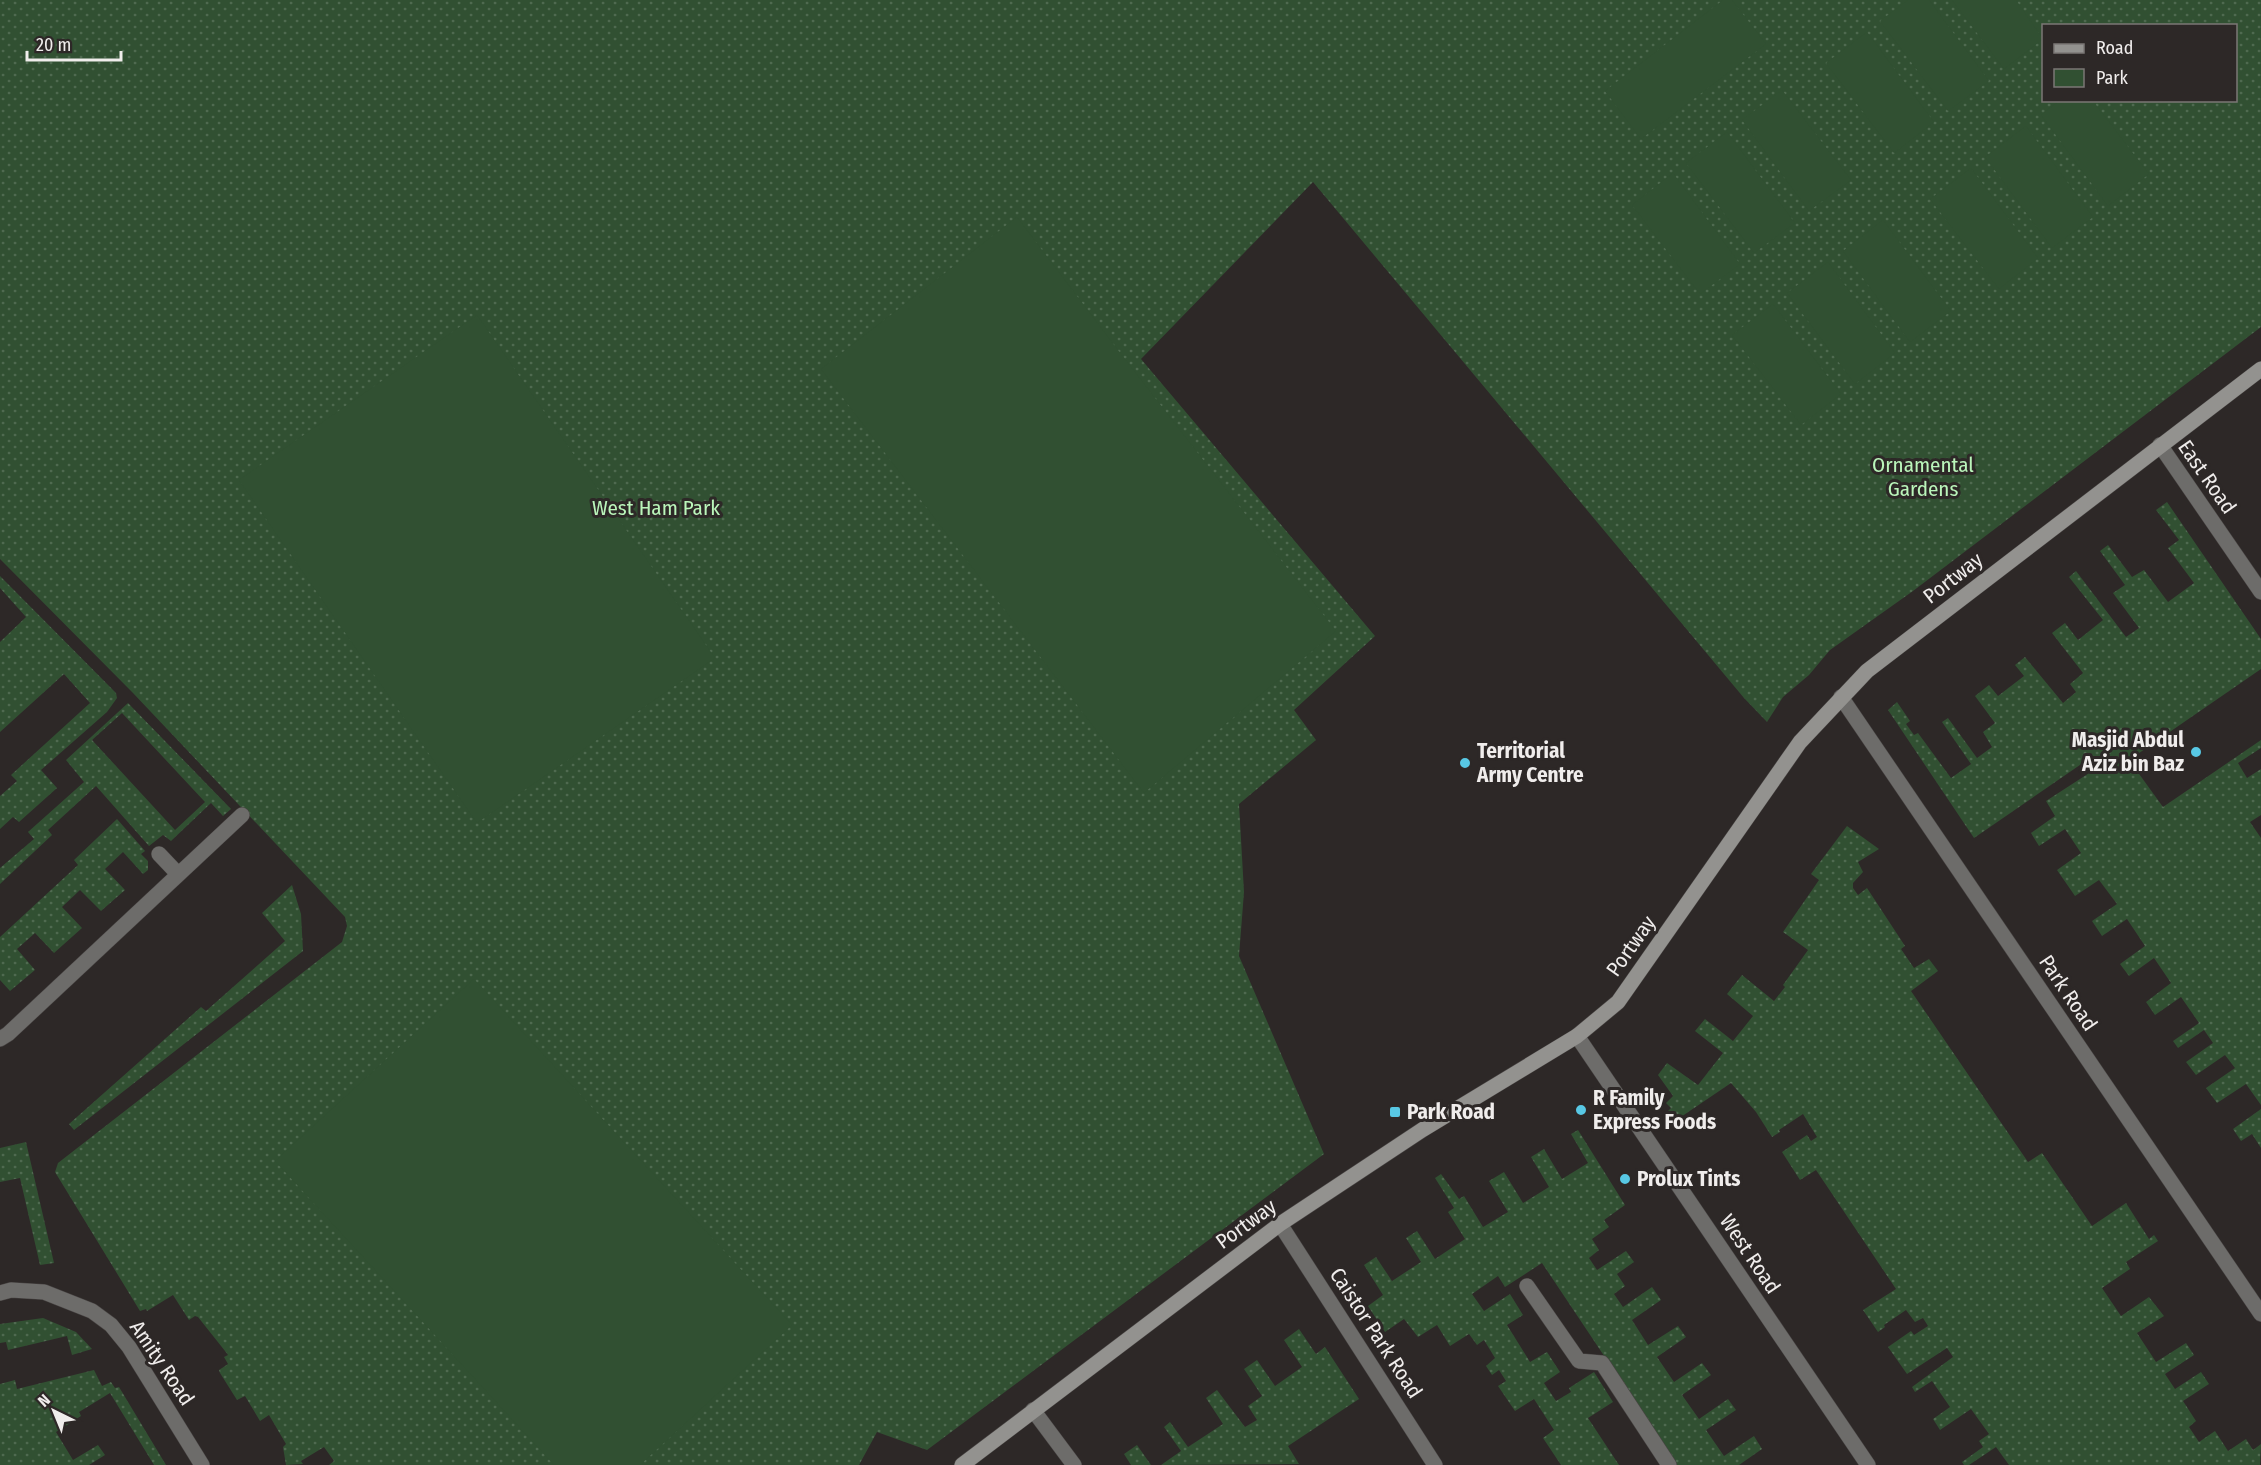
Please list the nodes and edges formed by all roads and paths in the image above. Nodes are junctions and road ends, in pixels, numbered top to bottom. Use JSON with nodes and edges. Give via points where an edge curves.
{"nodes":[{"id":1,"x":2261,"y":369,"type":"edge"},
{"id":2,"x":2160,"y":445,"type":"junction"},
{"id":3,"x":2261,"y":592,"type":"edge"},
{"id":4,"x":1841,"y":697,"type":"junction"},
{"id":5,"x":242,"y":815,"type":"dead end"},
{"id":6,"x":159,"y":854,"type":"dead end"},
{"id":7,"x":178,"y":874,"type":"junction"},
{"id":8,"x":1577,"y":1036,"type":"junction"},
{"id":9,"x":0,"y":1039,"type":"edge"},
{"id":10,"x":1280,"y":1224,"type":"junction"},
{"id":11,"x":1527,"y":1286,"type":"dead end"},
{"id":12,"x":0,"y":1293,"type":"edge"},
{"id":13,"x":2261,"y":1314,"type":"edge"},
{"id":14,"x":1033,"y":1410,"type":"junction"},
{"id":15,"x":202,"y":1465,"type":"edge"},
{"id":16,"x":962,"y":1465,"type":"edge"},
{"id":17,"x":1074,"y":1465,"type":"edge"},
{"id":18,"x":1436,"y":1465,"type":"edge"},
{"id":19,"x":1669,"y":1465,"type":"edge"},
{"id":20,"x":1868,"y":1465,"type":"edge"}],
"edges":[{"from":1,"to":2,"type":"main road","name":"Portway"},
{"from":2,"to":3,"type":"street","name":"East Road"},
{"from":2,"to":4,"type":"main road","name":"Portway","via":[[1867,671]]},
{"from":4,"to":8,"type":"main road","name":"Portway","via":[[1800,742],[1618,1002]]},
{"from":4,"to":13,"type":"street","name":"Park Road"},
{"from":5,"to":7,"type":"street"},
{"from":6,"to":7,"type":"street"},
{"from":7,"to":9,"type":"street"},
{"from":8,"to":10,"type":"main road","name":"Portway","via":[[1422,1130]]},
{"from":8,"to":20,"type":"street","name":"West Road"},
{"from":10,"to":14,"type":"main road","name":"Portway"},
{"from":10,"to":18,"type":"street","name":"Caistor Park Road"},
{"from":11,"to":19,"type":"street","via":[[1579,1361],[1602,1363]]},
{"from":12,"to":15,"type":"street","name":"Amity Road","via":[[44,1292],[92,1311],[111,1325],[129,1347]]},
{"from":14,"to":16,"type":"main road","name":"Portway"},
{"from":14,"to":17,"type":"street"}]}
